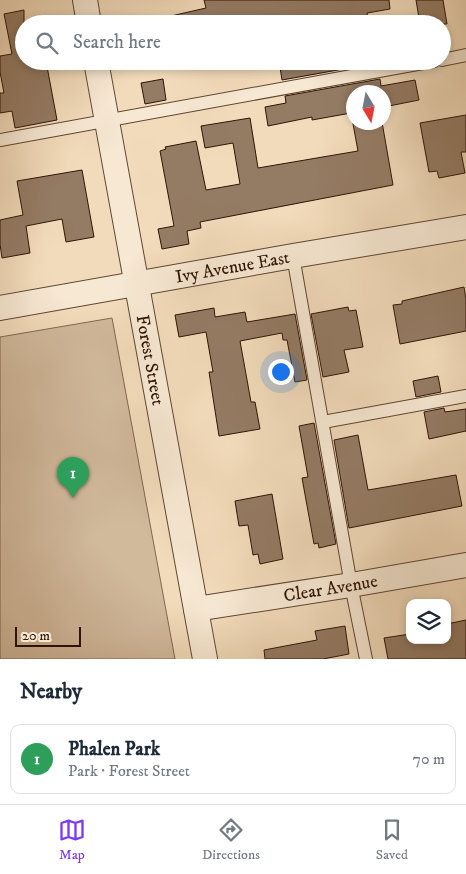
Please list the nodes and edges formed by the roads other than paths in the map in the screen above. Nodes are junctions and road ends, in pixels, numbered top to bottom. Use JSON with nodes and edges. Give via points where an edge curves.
{"nodes":[{"id":1,"x":84,"y":0,"type":"edge"},
{"id":2,"x":87,"y":15,"type":"edge"},
{"id":3,"x":466,"y":55,"type":"edge"},
{"id":4,"x":451,"y":58,"type":"edge"},
{"id":5,"x":98,"y":70,"type":"edge"},
{"id":6,"x":385,"y":70,"type":"edge"},
{"id":7,"x":107,"y":121,"type":"junction"},
{"id":8,"x":0,"y":140,"type":"edge"},
{"id":9,"x":466,"y":228,"type":"edge"},
{"id":10,"x":293,"y":256,"type":"junction"},
{"id":11,"x":136,"y":284,"type":"junction"},
{"id":12,"x":0,"y":308,"type":"edge"},
{"id":13,"x":466,"y":396,"type":"edge"},
{"id":14,"x":323,"y":422,"type":"junction"},
{"id":15,"x":466,"y":565,"type":"edge"},
{"id":16,"x":351,"y":585,"type":"junction"},
{"id":17,"x":196,"y":609,"type":"junction"},
{"id":18,"x":205,"y":659,"type":"edge"},
{"id":19,"x":366,"y":659,"type":"edge"}],
"edges":[{"from":1,"to":2,"type":"street"},
{"from":3,"to":4,"type":"lane"},
{"from":5,"to":7,"type":"street","name":"Forest Street"},
{"from":6,"to":7,"type":"lane"},
{"from":7,"to":8,"type":"lane"},
{"from":7,"to":11,"type":"street","name":"Forest Street"},
{"from":9,"to":10,"type":"street","name":"Ivy Avenue East"},
{"from":10,"to":11,"type":"street","name":"Ivy Avenue East"},
{"from":10,"to":14,"type":"lane"},
{"from":11,"to":12,"type":"street","name":"Ivy Avenue East"},
{"from":11,"to":17,"type":"street","name":"Forest Street"},
{"from":13,"to":14,"type":"lane"},
{"from":14,"to":16,"type":"lane"},
{"from":15,"to":16,"type":"street","name":"Clear Avenue"},
{"from":16,"to":17,"type":"street","name":"Clear Avenue"},
{"from":16,"to":19,"type":"lane"},
{"from":17,"to":18,"type":"street","name":"Forest Street"}]}
